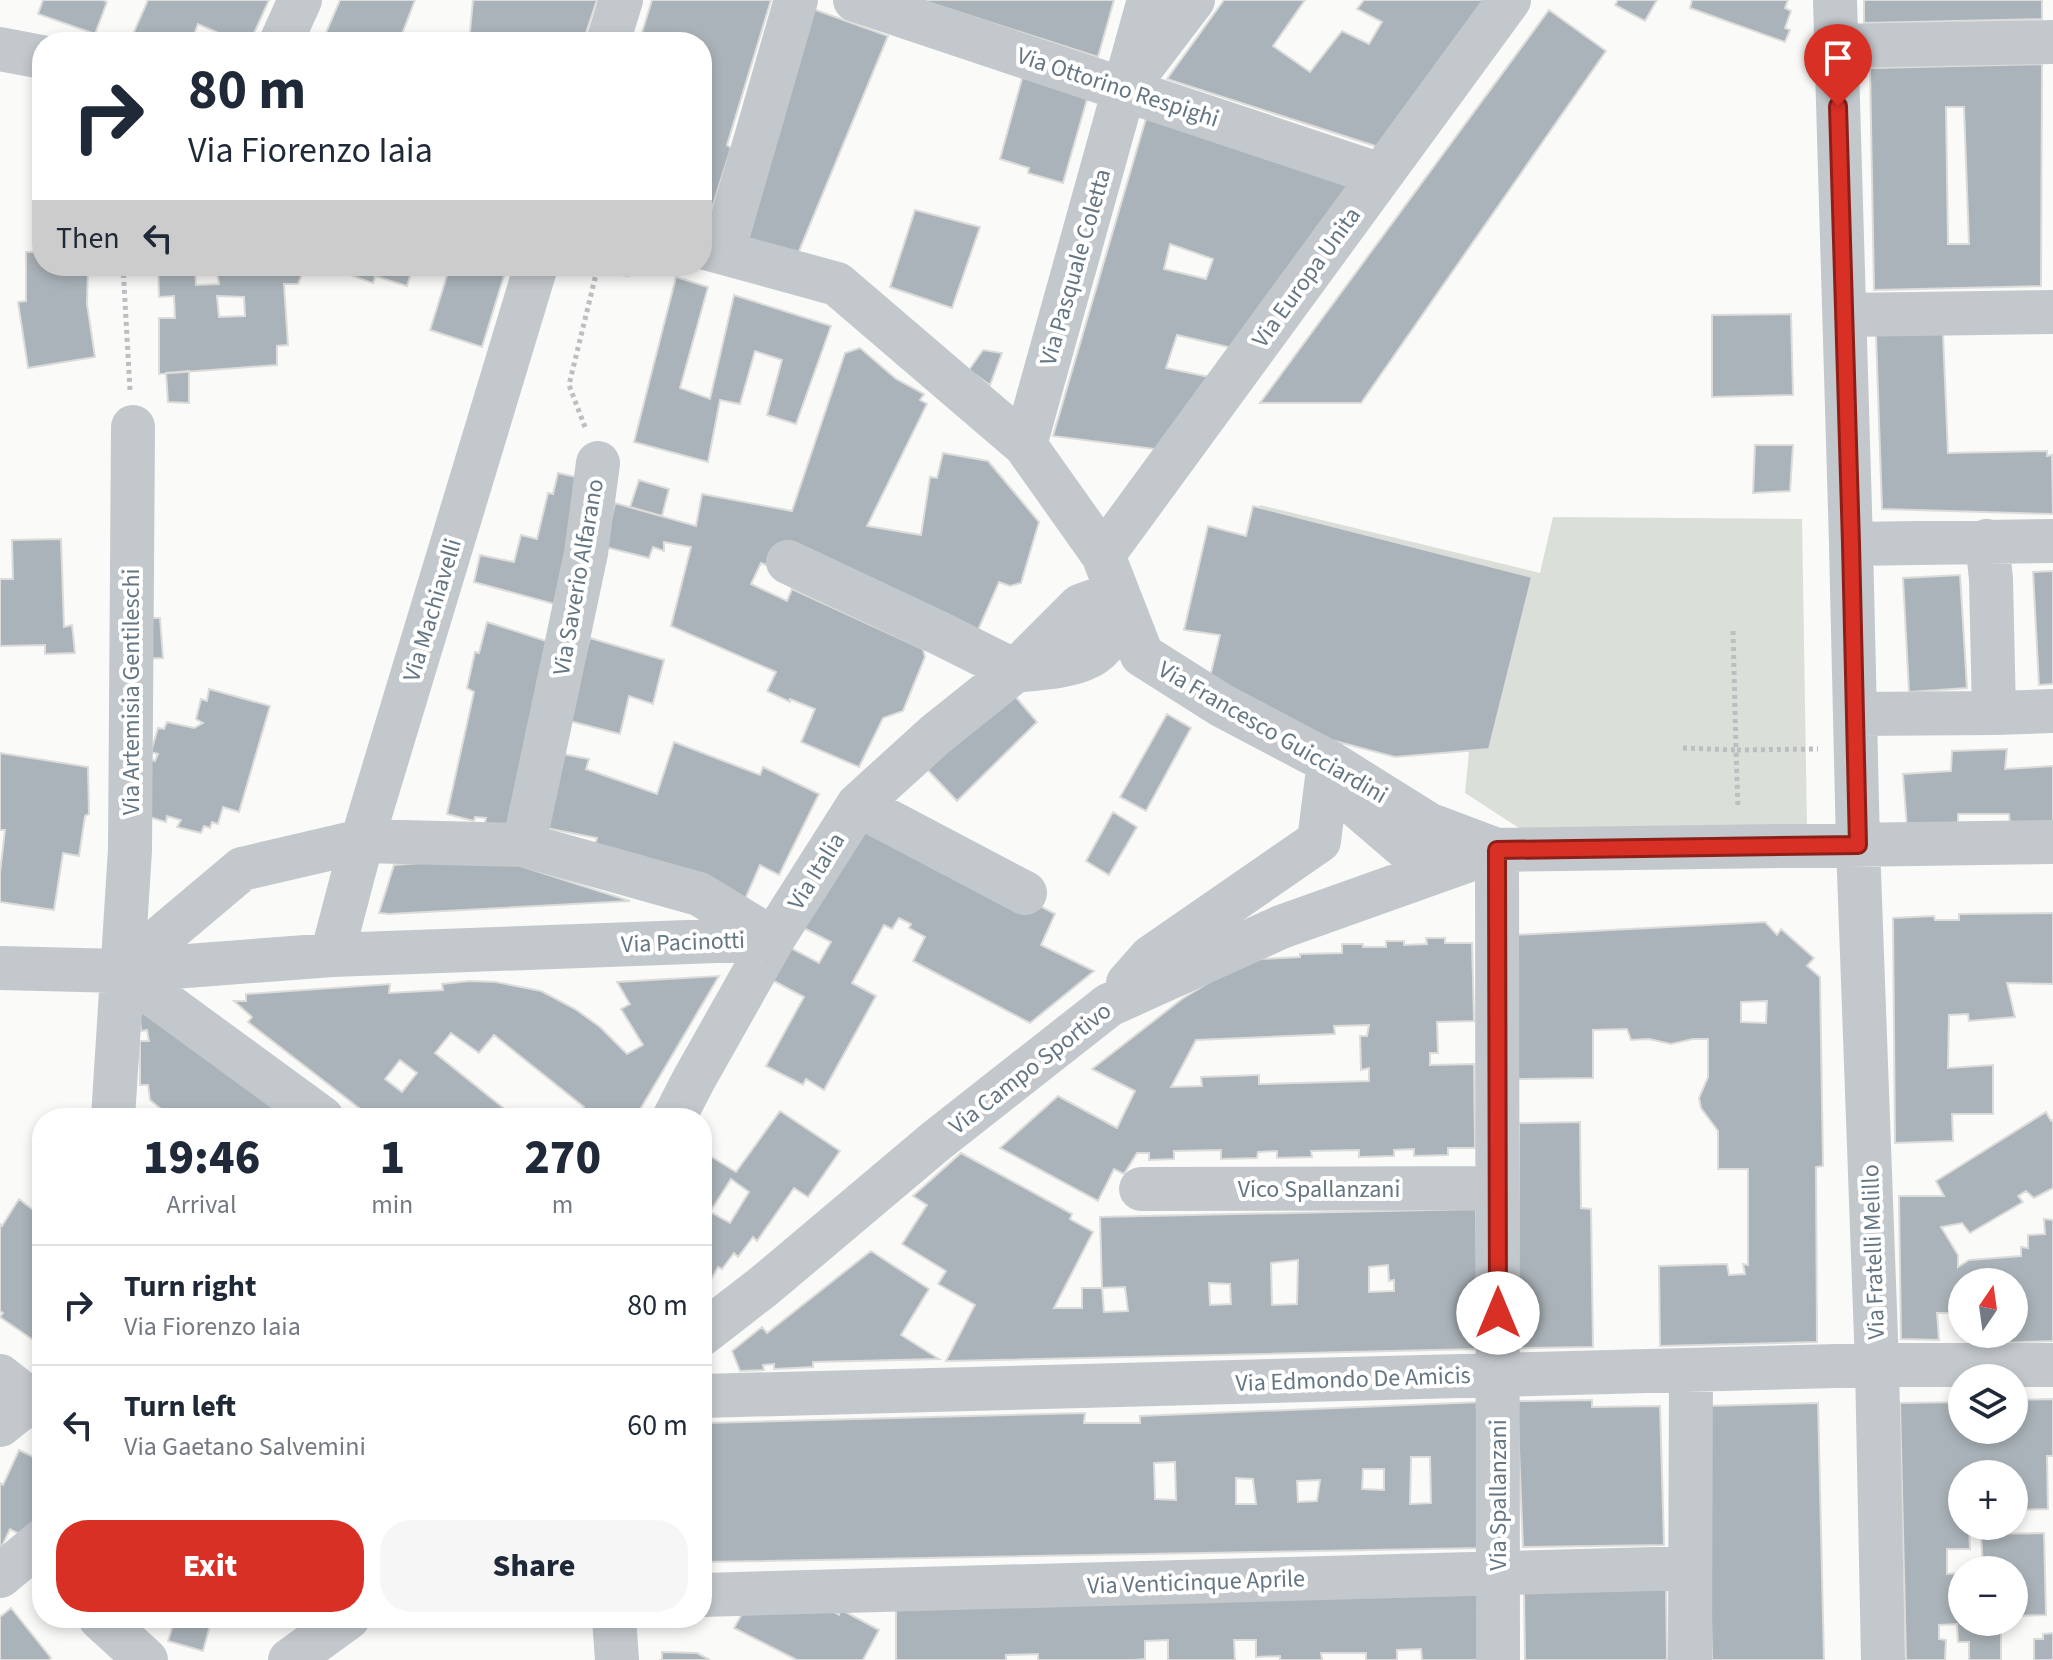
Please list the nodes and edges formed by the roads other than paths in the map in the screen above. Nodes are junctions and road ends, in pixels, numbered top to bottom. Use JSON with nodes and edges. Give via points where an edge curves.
{"nodes":[{"id":1,"x":300,"y":0,"type":"edge"},
{"id":2,"x":621,"y":0,"type":"edge"},
{"id":3,"x":796,"y":0,"type":"edge"},
{"id":4,"x":855,"y":0,"type":"edge"},
{"id":5,"x":1149,"y":0,"type":"edge"},
{"id":6,"x":1193,"y":0,"type":"edge"},
{"id":7,"x":1509,"y":0,"type":"edge"},
{"id":8,"x":1835,"y":0,"type":"edge"},
{"id":9,"x":286,"y":32,"type":"edge"},
{"id":10,"x":611,"y":32,"type":"edge"},
{"id":11,"x":2053,"y":42,"type":"edge"},
{"id":12,"x":1837,"y":46,"type":"junction"},
{"id":13,"x":0,"y":49,"type":"edge"},
{"id":14,"x":32,"y":55,"type":"edge"},
{"id":15,"x":1125,"y":88,"type":"junction"},
{"id":16,"x":1381,"y":175,"type":"junction"},
{"id":17,"x":712,"y":250,"type":"edge"},
{"id":18,"x":533,"y":276,"type":"edge"},
{"id":19,"x":2053,"y":312,"type":"edge"},
{"id":20,"x":1845,"y":315,"type":"junction"},
{"id":21,"x":133,"y":427,"type":"road end"},
{"id":22,"x":1025,"y":445,"type":"junction"},
{"id":23,"x":598,"y":463,"type":"road end"},
{"id":24,"x":1987,"y":541,"type":"junction"},
{"id":25,"x":2053,"y":541,"type":"edge"},
{"id":26,"x":1851,"y":544,"type":"junction"},
{"id":27,"x":788,"y":562,"type":"dead end"},
{"id":28,"x":1110,"y":574,"type":"junction"},
{"id":29,"x":1015,"y":671,"type":"junction"},
{"id":30,"x":2053,"y":711,"type":"edge"},
{"id":31,"x":1994,"y":713,"type":"junction"},
{"id":32,"x":1855,"y":732,"type":"junction"},
{"id":33,"x":1329,"y":762,"type":"junction"},
{"id":34,"x":858,"y":805,"type":"junction"},
{"id":35,"x":362,"y":841,"type":"junction"},
{"id":36,"x":2053,"y":842,"type":"edge"},
{"id":37,"x":524,"y":845,"type":"junction"},
{"id":38,"x":1858,"y":845,"type":"junction"},
{"id":39,"x":1497,"y":850,"type":"junction"},
{"id":40,"x":1025,"y":893,"type":"dead end"},
{"id":41,"x":773,"y":939,"type":"junction"},
{"id":42,"x":332,"y":955,"type":"junction"},
{"id":43,"x":0,"y":968,"type":"edge"},
{"id":44,"x":121,"y":971,"type":"junction"},
{"id":45,"x":1109,"y":1005,"type":"junction"},
{"id":46,"x":114,"y":1108,"type":"edge"},
{"id":47,"x":308,"y":1108,"type":"edge"},
{"id":48,"x":679,"y":1108,"type":"edge"},
{"id":49,"x":1497,"y":1188,"type":"junction"},
{"id":50,"x":1141,"y":1189,"type":"dead end"},
{"id":51,"x":712,"y":1326,"type":"edge"},
{"id":52,"x":1877,"y":1365,"type":"junction"},
{"id":53,"x":2053,"y":1365,"type":"edge"},
{"id":54,"x":1691,"y":1370,"type":"junction"},
{"id":55,"x":1498,"y":1375,"type":"junction"},
{"id":56,"x":712,"y":1396,"type":"edge"},
{"id":57,"x":1690,"y":1568,"type":"junction"},
{"id":58,"x":1498,"y":1574,"type":"junction"},
{"id":59,"x":712,"y":1595,"type":"edge"},
{"id":60,"x":111,"y":1628,"type":"edge"},
{"id":61,"x":615,"y":1628,"type":"edge"},
{"id":62,"x":146,"y":1660,"type":"edge"},
{"id":63,"x":617,"y":1660,"type":"edge"},
{"id":64,"x":1498,"y":1660,"type":"edge"},
{"id":65,"x":1690,"y":1660,"type":"edge"},
{"id":66,"x":1883,"y":1660,"type":"edge"}],
"edges":[{"from":1,"to":9,"type":"street"},
{"from":2,"to":10,"type":"street"},
{"from":3,"to":17,"type":"street"},
{"from":4,"to":15,"type":"street","name":"Via Ottorino Respighi"},
{"from":5,"to":15,"type":"street","name":"Via Pasquale Coletta"},
{"from":6,"to":15,"type":"street"},
{"from":7,"to":16,"type":"street","name":"Via Europa Unita"},
{"from":8,"to":12,"type":"street","name":"Via Fratelli Melillo"},
{"from":11,"to":12,"type":"street"},
{"from":12,"to":20,"type":"street","name":"Via Fratelli Melillo"},
{"from":13,"to":14,"type":"street"},
{"from":15,"to":16,"type":"street","name":"Via Ottorino Respighi"},
{"from":15,"to":22,"type":"street","name":"Via Pasquale Coletta"},
{"from":16,"to":28,"type":"street","name":"Via Europa Unita"},
{"from":17,"to":22,"type":"street","name":"Via Francesco Guicciardini","via":[[837,284]]},
{"from":18,"to":35,"type":"street","name":"Via Machiavelli"},
{"from":19,"to":20,"type":"street"},
{"from":20,"to":26,"type":"street","name":"Via Fratelli Melillo"},
{"from":21,"to":44,"type":"street","name":"Via Artemisia Gentileschi","via":[[130,850]]},
{"from":22,"to":28,"type":"street","name":"Via Francesco Guicciardini"},
{"from":23,"to":37,"type":"street","name":"Via Saverio Alfarano","via":[[586,553]]},
{"from":24,"to":25,"type":"street"},
{"from":24,"to":26,"type":"street"},
{"from":24,"to":31,"type":"street"},
{"from":26,"to":32,"type":"street","name":"Via Fratelli Melillo"},
{"from":27,"to":29,"type":"street"},
{"from":28,"to":29,"type":"street","name":"Via Italia"},
{"from":28,"to":33,"type":"street","name":"Via Francesco Guicciardini","via":[[1142,655],[1221,705]]},
{"from":29,"to":34,"type":"street","name":"Via Italia"},
{"from":30,"to":31,"type":"street"},
{"from":31,"to":32,"type":"street"},
{"from":32,"to":38,"type":"street","name":"Via Fratelli Melillo"},
{"from":33,"to":39,"type":"street","name":"Via Francesco Guicciardini","via":[[1428,824]]},
{"from":33,"to":45,"type":"street","via":[[1319,841],[1151,957]]},
{"from":34,"to":40,"type":"street"},
{"from":34,"to":41,"type":"street","name":"Via Italia"},
{"from":35,"to":37,"type":"street","name":"Via Pacinotti"},
{"from":35,"to":42,"type":"street","name":"Via Machiavelli"},
{"from":35,"to":44,"type":"street","name":"Via Pacinotti","via":[[242,869]]},
{"from":36,"to":38,"type":"street"},
{"from":37,"to":41,"type":"street","name":"Via Pacinotti","via":[[699,894]]},
{"from":38,"to":39,"type":"street"},
{"from":38,"to":52,"type":"street","name":"Via Fratelli Melillo"},
{"from":39,"to":45,"type":"street","name":"Via Campo Sportivo","via":[[1281,927]]},
{"from":39,"to":49,"type":"street","name":"Via Spallanzani"},
{"from":41,"to":42,"type":"street","name":"Via Pacinotti"},
{"from":41,"to":48,"type":"street","name":"Via Italia"},
{"from":42,"to":44,"type":"street","name":"Via Pacinotti"},
{"from":43,"to":44,"type":"street"},
{"from":44,"to":46,"type":"street","name":"Via Artemisia Gentileschi"},
{"from":44,"to":47,"type":"street"},
{"from":45,"to":51,"type":"street","name":"Via Campo Sportivo"},
{"from":49,"to":50,"type":"street","name":"Vico Spallanzani"},
{"from":49,"to":55,"type":"street","name":"Via Spallanzani"},
{"from":52,"to":53,"type":"street","name":"Via Edmondo De Amicis"},
{"from":52,"to":54,"type":"street","name":"Via Edmondo De Amicis"},
{"from":52,"to":66,"type":"street","name":"Via Fratelli Melillo"},
{"from":54,"to":55,"type":"street","name":"Via Edmondo De Amicis"},
{"from":54,"to":57,"type":"street"},
{"from":55,"to":56,"type":"street","name":"Via Edmondo De Amicis"},
{"from":55,"to":58,"type":"street","name":"Via Spallanzani"},
{"from":57,"to":58,"type":"street","name":"Via Venticinque Aprile"},
{"from":57,"to":65,"type":"street"},
{"from":58,"to":59,"type":"street","name":"Via Venticinque Aprile"},
{"from":58,"to":64,"type":"street","name":"Via Spallanzani"},
{"from":60,"to":62,"type":"street"},
{"from":61,"to":63,"type":"street"}]}
